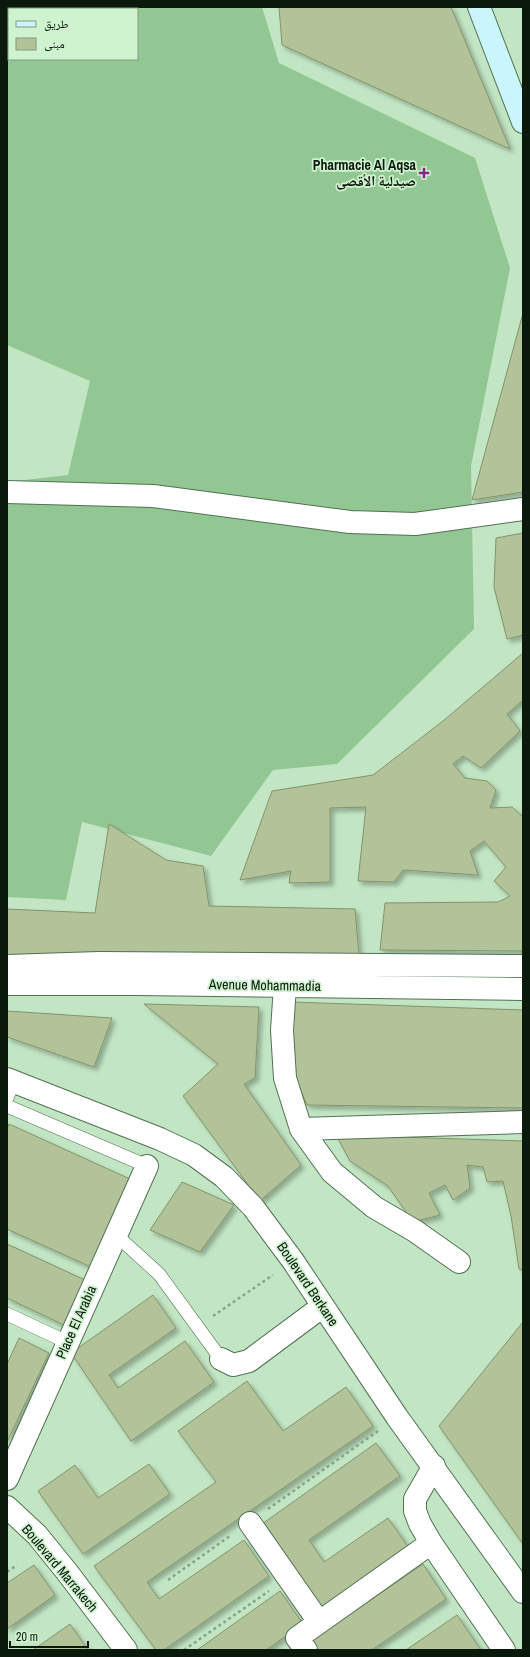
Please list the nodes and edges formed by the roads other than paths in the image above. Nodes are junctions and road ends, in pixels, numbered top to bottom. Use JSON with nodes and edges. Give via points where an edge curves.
{"nodes":[{"id":1,"x":479,"y":7,"type":"edge"},
{"id":2,"x":523,"y":122,"type":"edge"},
{"id":3,"x":7,"y":492,"type":"edge"},
{"id":4,"x":523,"y":509,"type":"edge"},
{"id":5,"x":278,"y":965,"type":"junction"},
{"id":6,"x":7,"y":966,"type":"edge"},
{"id":7,"x":523,"y":966,"type":"edge"},
{"id":8,"x":7,"y":984,"type":"edge"},
{"id":9,"x":285,"y":986,"type":"junction"},
{"id":10,"x":523,"y":989,"type":"edge"},
{"id":11,"x":9,"y":1086,"type":"edge"},
{"id":12,"x":7,"y":1106,"type":"edge"},
{"id":13,"x":523,"y":1122,"type":"edge"},
{"id":14,"x":302,"y":1129,"type":"junction"},
{"id":15,"x":147,"y":1166,"type":"joint"},
{"id":16,"x":116,"y":1235,"type":"junction"},
{"id":17,"x":459,"y":1262,"type":"dead end"},
{"id":18,"x":323,"y":1306,"type":"junction"},
{"id":19,"x":7,"y":1314,"type":"edge"},
{"id":20,"x":67,"y":1342,"type":"junction"},
{"id":21,"x":221,"y":1358,"type":"joint"},
{"id":22,"x":434,"y":1466,"type":"junction"},
{"id":23,"x":7,"y":1479,"type":"edge"},
{"id":24,"x":7,"y":1507,"type":"edge"},
{"id":25,"x":250,"y":1523,"type":"dead end"},
{"id":26,"x":431,"y":1543,"type":"junction"},
{"id":27,"x":523,"y":1592,"type":"edge"},
{"id":28,"x":319,"y":1622,"type":"junction"},
{"id":29,"x":126,"y":1650,"type":"edge"},
{"id":30,"x":306,"y":1650,"type":"edge"},
{"id":31,"x":504,"y":1650,"type":"edge"}],
"edges":[{"from":1,"to":2,"type":"street"},
{"from":3,"to":4,"type":"street","via":[[154,496],[350,522],[416,524]]},
{"from":5,"to":6,"type":"street","name":"Avenue Mohammadia","via":[[99,963]]},
{"from":5,"to":7,"type":"street","name":"Avenue Mohammadia"},
{"from":5,"to":9,"type":"street"},
{"from":8,"to":9,"type":"street","name":"Avenue Mohammadia"},
{"from":9,"to":10,"type":"street","name":"Avenue Mohammadia"},
{"from":9,"to":14,"type":"street","via":[[282,1030],[285,1078]]},
{"from":11,"to":18,"type":"street","name":"Boulevard Berkane","via":[[160,1139],[194,1155],[224,1177],[253,1207]]},
{"from":12,"to":15,"type":"lane"},
{"from":13,"to":14,"type":"street"},
{"from":14,"to":17,"type":"street","via":[[332,1172],[374,1207],[415,1231]]},
{"from":15,"to":16,"type":"street","name":"Place El Arabia"},
{"from":16,"to":20,"type":"street","name":"Place El Arabia"},
{"from":16,"to":21,"type":"lane","via":[[159,1274]]},
{"from":18,"to":21,"type":"street","via":[[249,1361],[233,1365]]},
{"from":18,"to":22,"type":"street","name":"Boulevard Berkane"},
{"from":19,"to":20,"type":"lane"},
{"from":20,"to":23,"type":"street","name":"Place El Arabia"},
{"from":22,"to":26,"type":"street","via":[[415,1499],[415,1511]]},
{"from":22,"to":27,"type":"street","name":"Boulevard Berkane"},
{"from":24,"to":29,"type":"street","name":"Boulevard Marrakech","via":[[37,1535],[68,1572]]},
{"from":25,"to":28,"type":"street"},
{"from":26,"to":28,"type":"street"},
{"from":26,"to":31,"type":"street"},
{"from":28,"to":30,"type":"street","via":[[297,1638]]}]}
